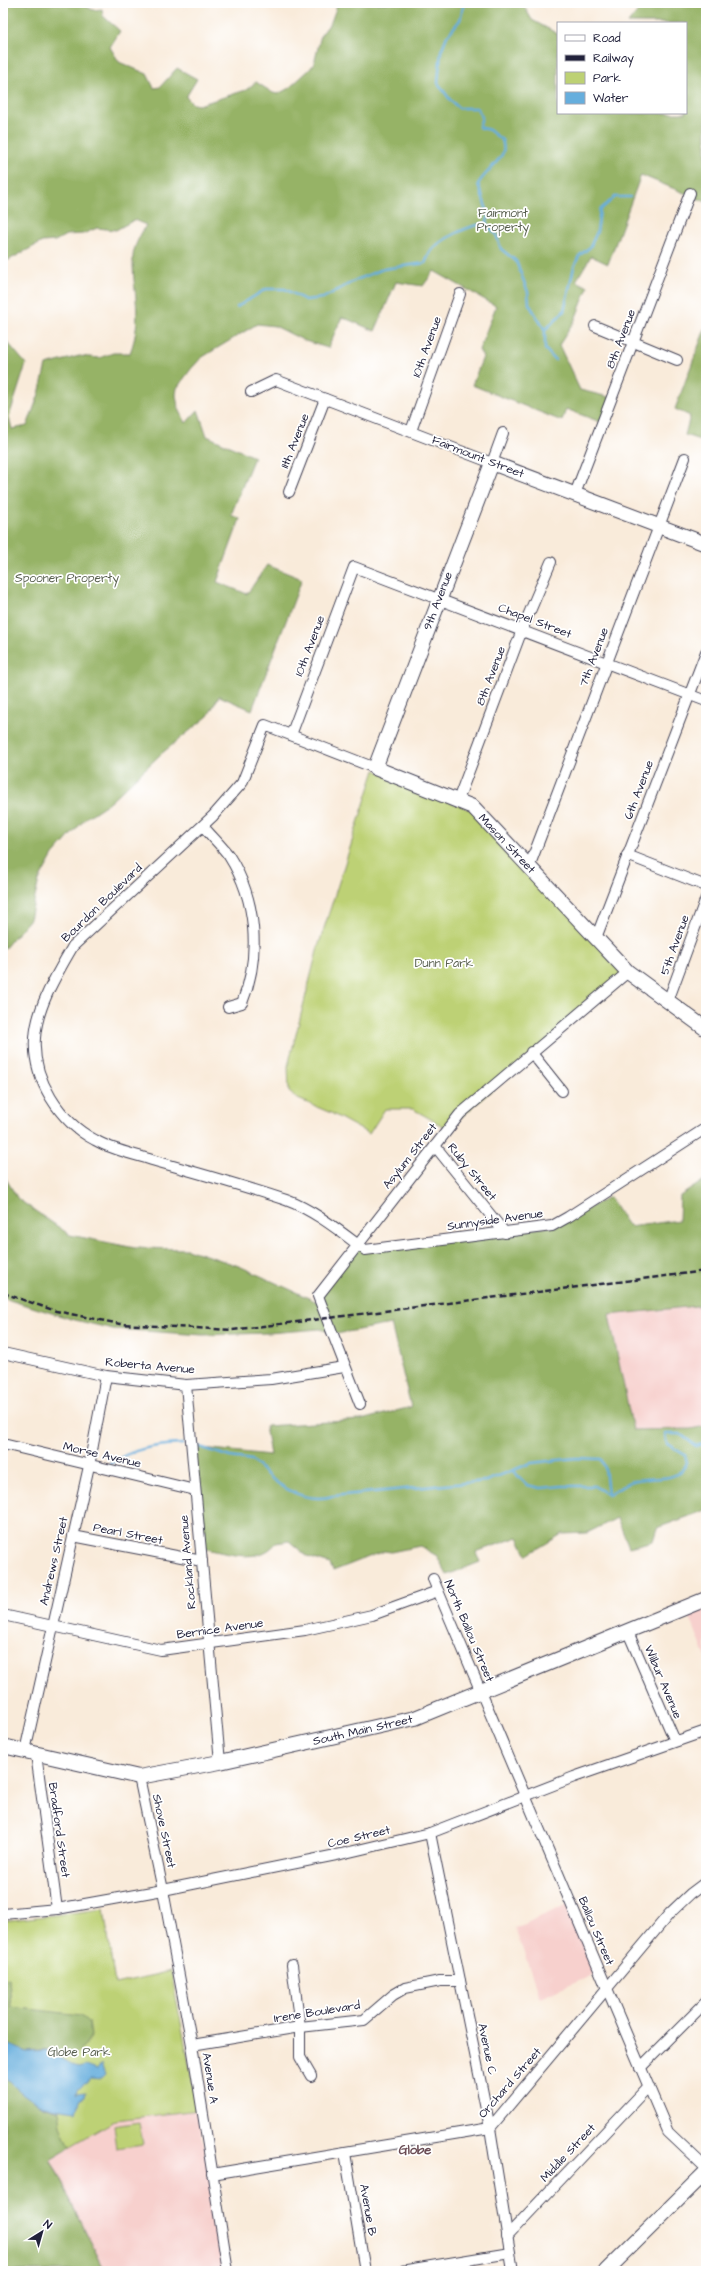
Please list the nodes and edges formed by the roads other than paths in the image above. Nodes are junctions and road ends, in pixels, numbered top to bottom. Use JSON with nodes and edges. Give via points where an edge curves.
{"nodes":[{"id":1,"x":690,"y":193,"type":"dead end"},
{"id":2,"x":460,"y":294,"type":"dead end"},
{"id":3,"x":595,"y":326,"type":"dead end"},
{"id":4,"x":633,"y":342,"type":"junction"},
{"id":5,"x":677,"y":360,"type":"dead end"},
{"id":6,"x":251,"y":392,"type":"dead end"},
{"id":7,"x":325,"y":399,"type":"junction"},
{"id":8,"x":411,"y":431,"type":"junction"},
{"id":9,"x":503,"y":433,"type":"dead end"},
{"id":10,"x":685,"y":458,"type":"dead end"},
{"id":11,"x":492,"y":463,"type":"junction"},
{"id":12,"x":289,"y":492,"type":"dead end"},
{"id":13,"x":575,"y":494,"type":"junction"},
{"id":14,"x":658,"y":526,"type":"junction"},
{"id":15,"x":706,"y":544,"type":"edge"},
{"id":16,"x":551,"y":562,"type":"dead end"},
{"id":17,"x":354,"y":567,"type":"joint"},
{"id":18,"x":439,"y":598,"type":"junction"},
{"id":19,"x":522,"y":630,"type":"junction"},
{"id":20,"x":706,"y":652,"type":"edge"},
{"id":21,"x":606,"y":662,"type":"junction"},
{"id":22,"x":690,"y":695,"type":"junction"},
{"id":23,"x":706,"y":701,"type":"edge"},
{"id":24,"x":265,"y":725,"type":"joint"},
{"id":25,"x":291,"y":735,"type":"junction"},
{"id":26,"x":375,"y":768,"type":"junction"},
{"id":27,"x":458,"y":800,"type":"junction"},
{"id":28,"x":203,"y":826,"type":"junction"},
{"id":29,"x":627,"y":855,"type":"junction"},
{"id":30,"x":529,"y":867,"type":"junction"},
{"id":31,"x":706,"y":886,"type":"edge"},
{"id":32,"x":706,"y":898,"type":"edge"},
{"id":33,"x":596,"y":938,"type":"junction"},
{"id":34,"x":628,"y":972,"type":"junction"},
{"id":35,"x":668,"y":1001,"type":"junction"},
{"id":36,"x":228,"y":1007,"type":"dead end"},
{"id":37,"x":706,"y":1029,"type":"edge"},
{"id":38,"x":530,"y":1052,"type":"junction"},
{"id":39,"x":562,"y":1091,"type":"dead end"},
{"id":40,"x":706,"y":1128,"type":"edge"},
{"id":41,"x":435,"y":1146,"type":"junction"},
{"id":42,"x":505,"y":1233,"type":"junction"},
{"id":43,"x":357,"y":1244,"type":"junction"},
{"id":44,"x":3,"y":1352,"type":"edge"},
{"id":45,"x":344,"y":1367,"type":"junction"},
{"id":46,"x":106,"y":1376,"type":"junction"},
{"id":47,"x":186,"y":1385,"type":"junction"},
{"id":48,"x":360,"y":1404,"type":"dead end"},
{"id":49,"x":3,"y":1444,"type":"edge"},
{"id":50,"x":89,"y":1466,"type":"junction"},
{"id":51,"x":195,"y":1490,"type":"junction"},
{"id":52,"x":73,"y":1536,"type":"junction"},
{"id":53,"x":202,"y":1561,"type":"junction"},
{"id":54,"x":433,"y":1579,"type":"dead end"},
{"id":55,"x":438,"y":1592,"type":"junction"},
{"id":56,"x":706,"y":1599,"type":"edge"},
{"id":57,"x":3,"y":1615,"type":"edge"},
{"id":58,"x":52,"y":1626,"type":"junction"},
{"id":59,"x":628,"y":1632,"type":"junction"},
{"id":60,"x":208,"y":1644,"type":"junction"},
{"id":61,"x":480,"y":1692,"type":"junction"},
{"id":62,"x":706,"y":1731,"type":"edge"},
{"id":63,"x":675,"y":1741,"type":"junction"},
{"id":64,"x":3,"y":1746,"type":"edge"},
{"id":65,"x":30,"y":1752,"type":"junction"},
{"id":66,"x":220,"y":1762,"type":"junction"},
{"id":67,"x":139,"y":1777,"type":"junction"},
{"id":68,"x":524,"y":1798,"type":"junction"},
{"id":69,"x":430,"y":1834,"type":"junction"},
{"id":70,"x":706,"y":1882,"type":"edge"},
{"id":71,"x":163,"y":1890,"type":"junction"},
{"id":72,"x":57,"y":1909,"type":"junction"},
{"id":73,"x":3,"y":1914,"type":"edge"},
{"id":74,"x":292,"y":1964,"type":"dead end"},
{"id":75,"x":460,"y":1981,"type":"junction"},
{"id":76,"x":606,"y":1989,"type":"junction"},
{"id":77,"x":706,"y":2002,"type":"edge"},
{"id":78,"x":300,"y":2027,"type":"junction"},
{"id":79,"x":192,"y":2045,"type":"junction"},
{"id":80,"x":640,"y":2068,"type":"junction"},
{"id":81,"x":311,"y":2076,"type":"dead end"},
{"id":82,"x":648,"y":2087,"type":"junction"},
{"id":83,"x":490,"y":2128,"type":"junction"},
{"id":84,"x":345,"y":2153,"type":"junction"},
{"id":85,"x":706,"y":2168,"type":"edge"},
{"id":86,"x":706,"y":2172,"type":"edge"},
{"id":87,"x":212,"y":2174,"type":"junction"},
{"id":88,"x":508,"y":2236,"type":"junction"},
{"id":89,"x":510,"y":2253,"type":"junction"},
{"id":90,"x":228,"y":2271,"type":"edge"},
{"id":91,"x":366,"y":2271,"type":"edge"},
{"id":92,"x":401,"y":2271,"type":"edge"},
{"id":93,"x":513,"y":2271,"type":"edge"},
{"id":94,"x":606,"y":2271,"type":"edge"}],
"edges":[{"from":1,"to":4,"type":"street","name":"8th Avenue"},
{"from":2,"to":8,"type":"street","name":"10th Avenue"},
{"from":3,"to":4,"type":"street"},
{"from":4,"to":5,"type":"street"},
{"from":4,"to":13,"type":"street","name":"8th Avenue"},
{"from":6,"to":7,"type":"street","name":"Fairmount Street","via":[[276,380]]},
{"from":7,"to":8,"type":"street","name":"Fairmount Street"},
{"from":7,"to":12,"type":"street","name":"11th Avenue"},
{"from":8,"to":11,"type":"street","name":"Fairmount Street"},
{"from":9,"to":11,"type":"street","name":"9th Avenue"},
{"from":10,"to":14,"type":"street","name":"7th Avenue"},
{"from":11,"to":13,"type":"street","name":"Fairmount Street"},
{"from":11,"to":18,"type":"street","name":"9th Avenue"},
{"from":13,"to":14,"type":"street","name":"Fairmount Street"},
{"from":14,"to":15,"type":"street","name":"Fairmount Street"},
{"from":14,"to":21,"type":"street","name":"7th Avenue"},
{"from":16,"to":19,"type":"street","name":"8th Avenue"},
{"from":17,"to":18,"type":"street","name":"Chapel Street"},
{"from":17,"to":25,"type":"street","name":"10th Avenue"},
{"from":18,"to":19,"type":"street","name":"Chapel Street"},
{"from":18,"to":26,"type":"street","name":"9th Avenue"},
{"from":19,"to":21,"type":"street","name":"Chapel Street"},
{"from":19,"to":27,"type":"street","name":"8th Avenue"},
{"from":20,"to":22,"type":"street","name":"6th Avenue"},
{"from":21,"to":22,"type":"street","name":"Chapel Street"},
{"from":21,"to":30,"type":"street","name":"7th Avenue"},
{"from":22,"to":23,"type":"street","name":"Chapel Street"},
{"from":22,"to":29,"type":"street","name":"6th Avenue"},
{"from":24,"to":25,"type":"street","name":"Mason Street"},
{"from":24,"to":28,"type":"street","name":"Bourdon Boulevard","via":[[242,783]]},
{"from":25,"to":26,"type":"street","name":"Mason Street"},
{"from":26,"to":27,"type":"street","name":"Mason Street"},
{"from":27,"to":30,"type":"street","name":"Mason Street","via":[[473,807]]},
{"from":28,"to":36,"type":"street","via":[[228,856],[244,887],[252,919],[254,951],[250,982],[242,1003]]},
{"from":28,"to":43,"type":"street","name":"Bourdon Boulevard","via":[[73,946],[42,1009],[35,1038],[39,1069],[50,1096],[67,1120],[95,1141],[287,1201],[329,1223]]},
{"from":29,"to":31,"type":"street"},
{"from":29,"to":33,"type":"street","name":"6th Avenue"},
{"from":30,"to":33,"type":"street","name":"Mason Street"},
{"from":32,"to":35,"type":"street","name":"5th Avenue"},
{"from":33,"to":34,"type":"street","name":"Mason Street"},
{"from":34,"to":35,"type":"street","name":"Mason Street"},
{"from":34,"to":38,"type":"street","name":"Asylum Street"},
{"from":35,"to":37,"type":"street","name":"Mason Street"},
{"from":38,"to":39,"type":"street"},
{"from":38,"to":41,"type":"street","name":"Asylum Street","via":[[460,1114]]},
{"from":40,"to":42,"type":"street","name":"Sunnyside Avenue","via":[[568,1218],[552,1226]]},
{"from":41,"to":42,"type":"street","name":"Ruby Street"},
{"from":41,"to":43,"type":"street","name":"Asylum Street"},
{"from":42,"to":43,"type":"street","name":"Sunnyside Avenue","via":[[365,1250]]},
{"from":43,"to":45,"type":"street","name":"Asylum Street","via":[[318,1296]]},
{"from":44,"to":46,"type":"street","name":"Roberta Avenue"},
{"from":45,"to":47,"type":"street","name":"Roberta Avenue","via":[[271,1379]]},
{"from":45,"to":48,"type":"street","name":"Asylum Street"},
{"from":46,"to":47,"type":"street","name":"Roberta Avenue"},
{"from":46,"to":50,"type":"street","name":"Andrews Street"},
{"from":47,"to":51,"type":"street","name":"Rockland Avenue"},
{"from":49,"to":50,"type":"street","name":"Morse Avenue"},
{"from":50,"to":51,"type":"street","name":"Morse Avenue"},
{"from":50,"to":52,"type":"street","name":"Andrews Street"},
{"from":51,"to":53,"type":"street","name":"Rockland Avenue"},
{"from":52,"to":53,"type":"street","name":"Pearl Street"},
{"from":52,"to":58,"type":"street","name":"Andrews Street"},
{"from":53,"to":60,"type":"street","name":"Rockland Avenue"},
{"from":54,"to":55,"type":"street","name":"North Ballou Street"},
{"from":55,"to":60,"type":"street","name":"Bernice Avenue","via":[[364,1617],[305,1630]]},
{"from":55,"to":61,"type":"street","name":"North Ballou Street"},
{"from":56,"to":59,"type":"street","name":"South Main Street"},
{"from":57,"to":58,"type":"street","name":"Bernice Avenue"},
{"from":58,"to":60,"type":"street","name":"Bernice Avenue","via":[[161,1650]]},
{"from":58,"to":65,"type":"street","name":"Andrews Street"},
{"from":59,"to":61,"type":"street","name":"South Main Street"},
{"from":59,"to":63,"type":"street","name":"Wilbur Avenue"},
{"from":60,"to":66,"type":"street","name":"Rockland Avenue"},
{"from":61,"to":66,"type":"street","name":"South Main Street","via":[[416,1718]]},
{"from":61,"to":68,"type":"street","name":"Ballou Street"},
{"from":62,"to":63,"type":"street","name":"Coe Street"},
{"from":63,"to":68,"type":"street","name":"Coe Street"},
{"from":64,"to":65,"type":"street","name":"South Main Street"},
{"from":65,"to":67,"type":"street","name":"South Main Street"},
{"from":65,"to":72,"type":"street","name":"Bradford Street"},
{"from":66,"to":67,"type":"street","name":"South Main Street"},
{"from":67,"to":71,"type":"street","name":"Shove Street"},
{"from":68,"to":69,"type":"street","name":"Coe Street"},
{"from":68,"to":76,"type":"street","name":"Ballou Street"},
{"from":69,"to":71,"type":"street","name":"Coe Street"},
{"from":69,"to":75,"type":"street","name":"Avenue C"},
{"from":70,"to":76,"type":"street","name":"Orchard Street","via":[[670,1913]]},
{"from":71,"to":72,"type":"street","name":"Coe Street"},
{"from":71,"to":79,"type":"street","name":"Avenue A"},
{"from":72,"to":73,"type":"street","name":"Coe Street"},
{"from":74,"to":78,"type":"street"},
{"from":75,"to":78,"type":"street","name":"Irene Boulevard","via":[[440,1981],[405,1988],[364,2020]]},
{"from":75,"to":83,"type":"street","name":"Avenue C"},
{"from":76,"to":80,"type":"street","name":"Ballou Street"},
{"from":76,"to":83,"type":"street","name":"Orchard Street"},
{"from":77,"to":80,"type":"street"},
{"from":78,"to":79,"type":"street","name":"Irene Boulevard"},
{"from":78,"to":81,"type":"street","via":[[300,2057]]},
{"from":79,"to":87,"type":"street","name":"Avenue A"},
{"from":80,"to":82,"type":"street","name":"Ballou Street"},
{"from":82,"to":85,"type":"street","name":"Ballou Street","via":[[668,2132]]},
{"from":82,"to":88,"type":"street","name":"Middle Street"},
{"from":83,"to":84,"type":"street","name":"Orchard Street"},
{"from":83,"to":88,"type":"street","name":"Avenue C"},
{"from":84,"to":87,"type":"street","name":"Orchard Street"},
{"from":84,"to":91,"type":"street","name":"Avenue B"},
{"from":86,"to":94,"type":"street"},
{"from":87,"to":90,"type":"street","name":"Avenue A"},
{"from":88,"to":89,"type":"street","name":"Avenue C"},
{"from":89,"to":92,"type":"street"},
{"from":89,"to":93,"type":"street","name":"Avenue C"}]}
